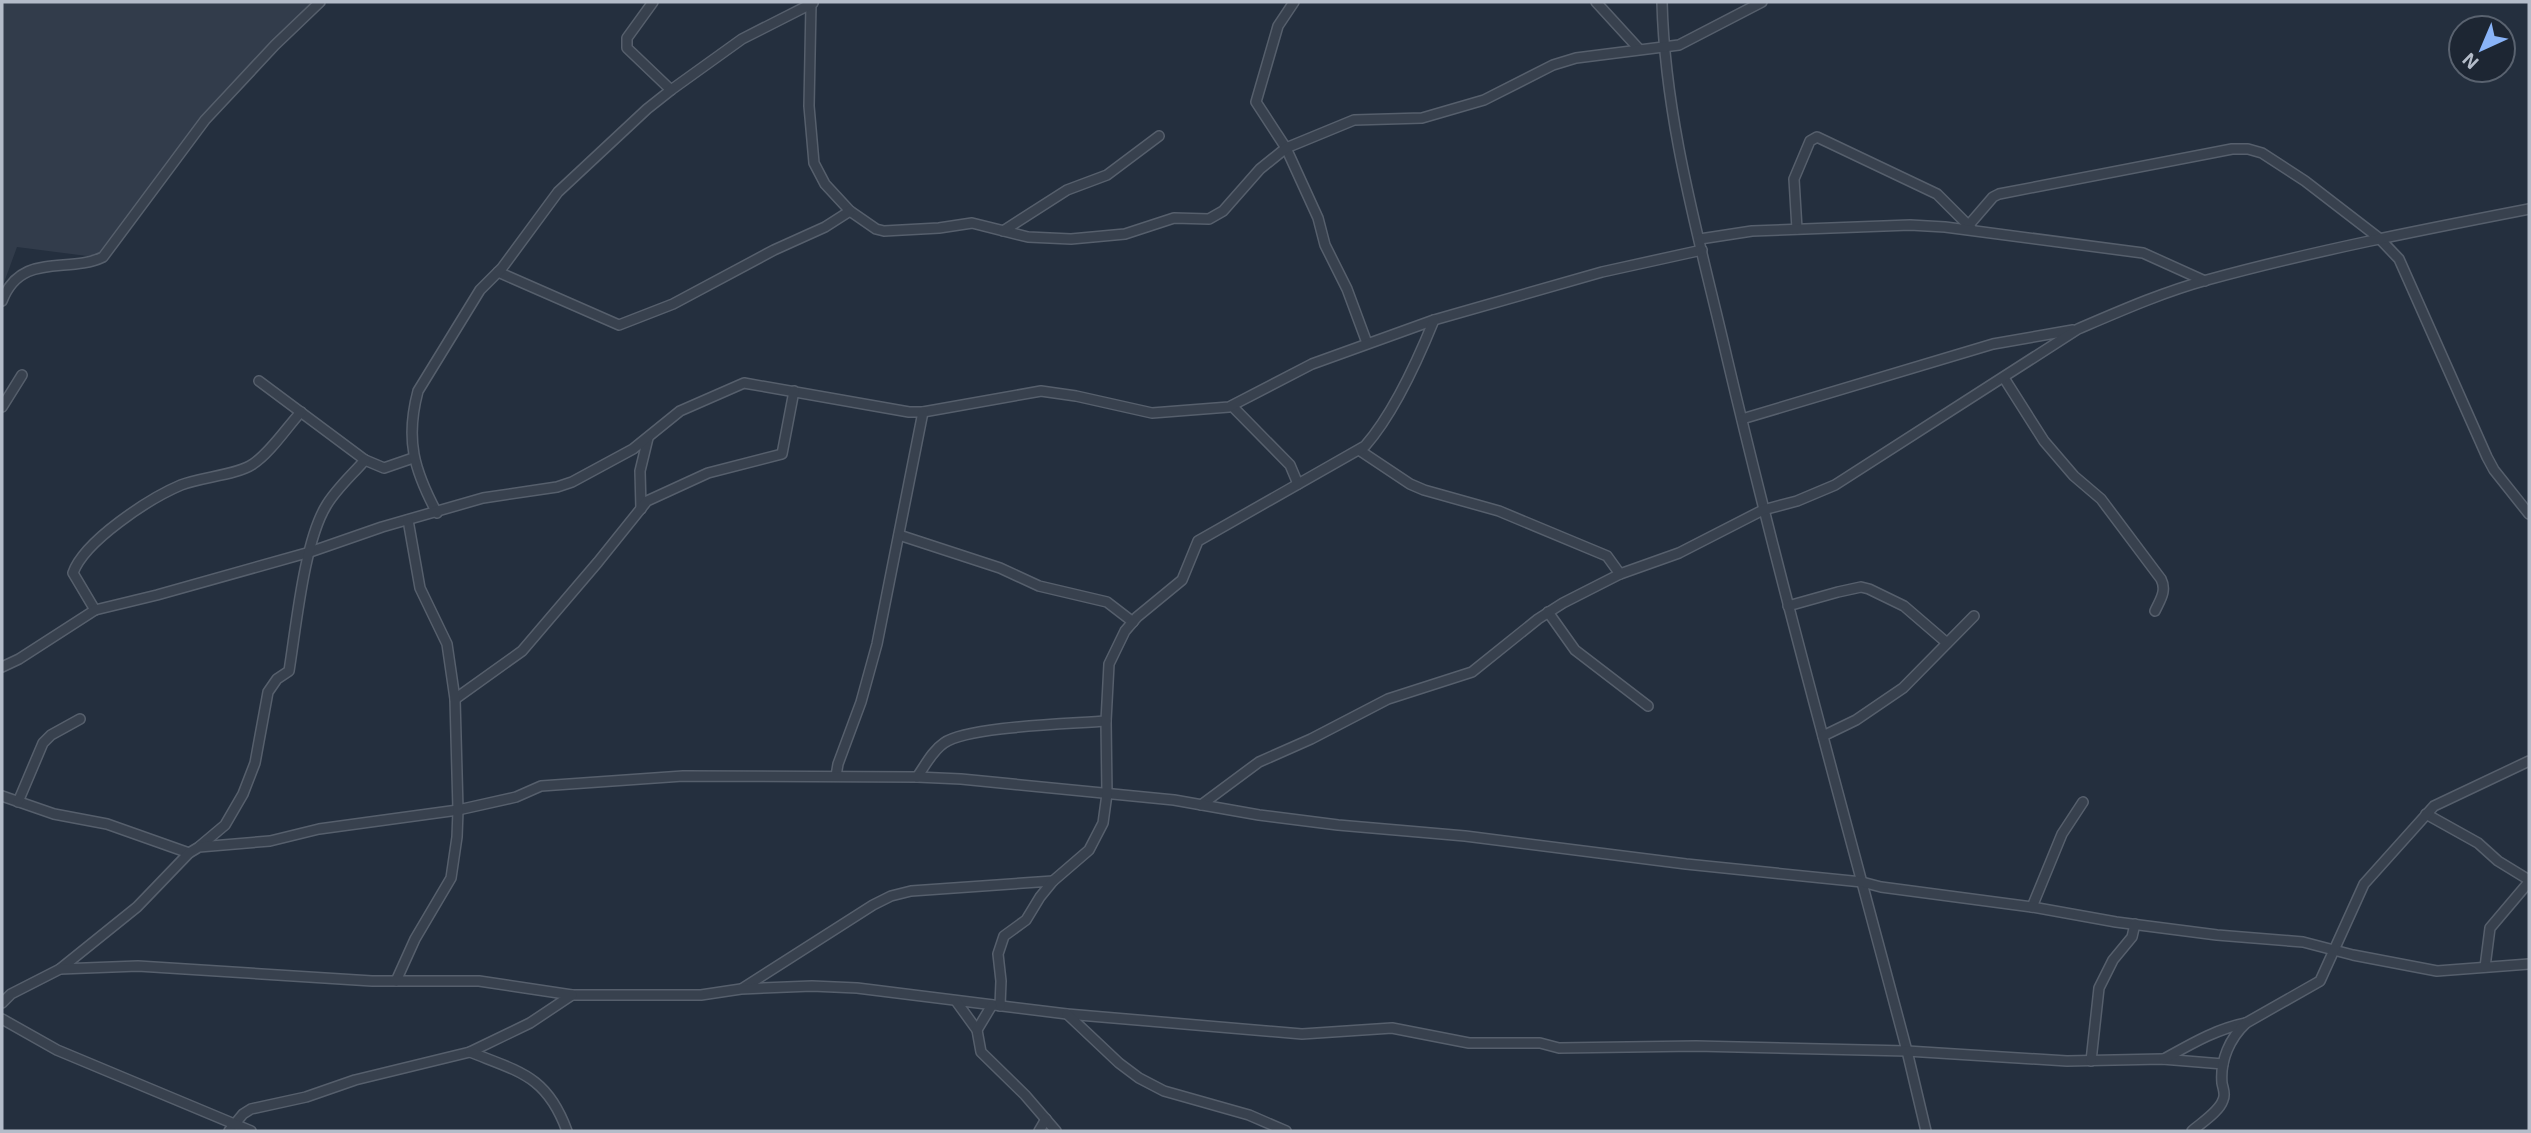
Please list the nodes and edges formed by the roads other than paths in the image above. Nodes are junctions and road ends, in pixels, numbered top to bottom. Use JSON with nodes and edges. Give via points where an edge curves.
{"nodes":[{"id":1,"x":320,"y":2,"type":"edge"},
{"id":2,"x":653,"y":2,"type":"edge"},
{"id":3,"x":1294,"y":2,"type":"edge"},
{"id":4,"x":1596,"y":2,"type":"edge"},
{"id":5,"x":1662,"y":2,"type":"edge"},
{"id":6,"x":1762,"y":2,"type":"edge"},
{"id":7,"x":814,"y":3,"type":"edge"},
{"id":8,"x":1663,"y":47,"type":"junction"},
{"id":9,"x":1639,"y":49,"type":"junction"},
{"id":10,"x":671,"y":90,"type":"junction"},
{"id":11,"x":1159,"y":136,"type":"dead end"},
{"id":12,"x":1286,"y":148,"type":"junction"},
{"id":13,"x":2529,"y":209,"type":"edge"},
{"id":14,"x":850,"y":211,"type":"junction"},
{"id":15,"x":1970,"y":228,"type":"junction"},
{"id":16,"x":1797,"y":229,"type":"junction"},
{"id":17,"x":1003,"y":231,"type":"junction"},
{"id":18,"x":2379,"y":238,"type":"junction"},
{"id":19,"x":1700,"y":239,"type":"junction"},
{"id":20,"x":1702,"y":250,"type":"junction"},
{"id":21,"x":498,"y":272,"type":"junction"},
{"id":22,"x":2205,"y":281,"type":"junction"},
{"id":23,"x":2,"y":300,"type":"edge"},
{"id":24,"x":1434,"y":320,"type":"junction"},
{"id":25,"x":2078,"y":329,"type":"junction"},
{"id":26,"x":1367,"y":343,"type":"junction"},
{"id":27,"x":22,"y":375,"type":"dead end"},
{"id":28,"x":2004,"y":378,"type":"junction"},
{"id":29,"x":259,"y":381,"type":"dead end"},
{"id":30,"x":794,"y":391,"type":"junction"},
{"id":31,"x":1232,"y":406,"type":"junction"},
{"id":32,"x":2,"y":407,"type":"edge"},
{"id":33,"x":301,"y":412,"type":"junction"},
{"id":34,"x":923,"y":412,"type":"junction"},
{"id":35,"x":1742,"y":419,"type":"junction"},
{"id":36,"x":648,"y":437,"type":"junction"},
{"id":37,"x":1359,"y":450,"type":"junction"},
{"id":38,"x":413,"y":458,"type":"junction"},
{"id":39,"x":365,"y":460,"type":"junction"},
{"id":40,"x":1298,"y":484,"type":"junction"},
{"id":41,"x":641,"y":509,"type":"junction"},
{"id":42,"x":1763,"y":510,"type":"junction"},
{"id":43,"x":437,"y":513,"type":"junction"},
{"id":44,"x":2529,"y":514,"type":"edge"},
{"id":45,"x":408,"y":520,"type":"junction"},
{"id":46,"x":900,"y":535,"type":"junction"},
{"id":47,"x":310,"y":552,"type":"junction"},
{"id":48,"x":1620,"y":574,"type":"junction"},
{"id":49,"x":1788,"y":606,"type":"junction"},
{"id":50,"x":95,"y":610,"type":"junction"},
{"id":51,"x":2155,"y":611,"type":"dead end"},
{"id":52,"x":1548,"y":612,"type":"junction"},
{"id":53,"x":1974,"y":616,"type":"dead end"},
{"id":54,"x":1133,"y":622,"type":"junction"},
{"id":55,"x":1947,"y":643,"type":"junction"},
{"id":56,"x":2,"y":667,"type":"edge"},
{"id":57,"x":455,"y":699,"type":"junction"},
{"id":58,"x":1648,"y":706,"type":"dead end"},
{"id":59,"x":80,"y":719,"type":"dead end"},
{"id":60,"x":1106,"y":721,"type":"junction"},
{"id":61,"x":1823,"y":736,"type":"junction"},
{"id":62,"x":2529,"y":761,"type":"edge"},
{"id":63,"x":836,"y":776,"type":"junction"},
{"id":64,"x":917,"y":777,"type":"junction"},
{"id":65,"x":1107,"y":794,"type":"junction"},
{"id":66,"x":2,"y":796,"type":"edge"},
{"id":67,"x":18,"y":802,"type":"junction"},
{"id":68,"x":2083,"y":802,"type":"dead end"},
{"id":69,"x":1201,"y":805,"type":"junction"},
{"id":70,"x":458,"y":810,"type":"junction"},
{"id":71,"x":2426,"y":814,"type":"junction"},
{"id":72,"x":199,"y":847,"type":"junction"},
{"id":73,"x":189,"y":853,"type":"junction"},
{"id":74,"x":1053,"y":881,"type":"junction"},
{"id":75,"x":1862,"y":881,"type":"junction"},
{"id":76,"x":2529,"y":881,"type":"edge"},
{"id":77,"x":2032,"y":907,"type":"junction"},
{"id":78,"x":2135,"y":924,"type":"junction"},
{"id":79,"x":2333,"y":951,"type":"junction"},
{"id":80,"x":2529,"y":964,"type":"edge"},
{"id":81,"x":2485,"y":967,"type":"junction"},
{"id":82,"x":60,"y":969,"type":"junction"},
{"id":83,"x":397,"y":981,"type":"junction"},
{"id":84,"x":741,"y":989,"type":"junction"},
{"id":85,"x":572,"y":995,"type":"junction"},
{"id":86,"x":6,"y":996,"type":"edge"},
{"id":87,"x":956,"y":1000,"type":"junction"},
{"id":88,"x":2,"y":1003,"type":"edge"},
{"id":89,"x":996,"y":1006,"type":"junction"},
{"id":90,"x":1067,"y":1014,"type":"junction"},
{"id":91,"x":2,"y":1019,"type":"edge"},
{"id":92,"x":2246,"y":1023,"type":"junction"},
{"id":93,"x":977,"y":1030,"type":"junction"},
{"id":94,"x":1907,"y":1051,"type":"junction"},
{"id":95,"x":470,"y":1052,"type":"junction"},
{"id":96,"x":2162,"y":1059,"type":"junction"},
{"id":97,"x":2091,"y":1061,"type":"junction"},
{"id":98,"x":2223,"y":1064,"type":"junction"},
{"id":99,"x":1046,"y":1119,"type":"junction"},
{"id":100,"x":232,"y":1128,"type":"edge"},
{"id":101,"x":251,"y":1131,"type":"edge"},
{"id":102,"x":567,"y":1131,"type":"edge"},
{"id":103,"x":1039,"y":1131,"type":"edge"},
{"id":104,"x":1056,"y":1131,"type":"edge"},
{"id":105,"x":1286,"y":1131,"type":"edge"},
{"id":106,"x":1926,"y":1131,"type":"edge"},
{"id":107,"x":2192,"y":1131,"type":"edge"}],
"edges":[{"from":1,"to":23,"type":"street","via":[[205,120],[103,257],[27,272],[13,282]]},
{"from":2,"to":10,"type":"street","via":[[625,43]]},
{"from":3,"to":12,"type":"street","via":[[1278,26],[1256,97]]},
{"from":4,"to":9,"type":"street"},
{"from":5,"to":8,"type":"street"},
{"from":6,"to":8,"type":"street","via":[[1679,45]]},
{"from":7,"to":10,"type":"street","via":[[742,38]]},
{"from":7,"to":14,"type":"street","via":[[809,106],[814,163],[825,184]]},
{"from":8,"to":9,"type":"street"},
{"from":8,"to":19,"type":"street","via":[[1679,149]]},
{"from":9,"to":12,"type":"street","via":[[1553,65],[1484,100],[1422,118],[1344,122]]},
{"from":10,"to":21,"type":"street","via":[[558,192]]},
{"from":11,"to":17,"type":"street","via":[[1107,175],[1067,190]]},
{"from":12,"to":17,"type":"street","via":[[1260,169],[1223,211],[1209,219],[1174,218],[1125,234],[1071,239]]},
{"from":12,"to":26,"type":"street"},
{"from":13,"to":18,"type":"street"},
{"from":14,"to":17,"type":"street","via":[[868,226],[884,231],[972,223]]},
{"from":14,"to":21,"type":"street","via":[[673,304],[619,325]]},
{"from":15,"to":16,"type":"street"},
{"from":15,"to":16,"type":"street","via":[[1930,189],[1817,137],[1810,141],[1796,170]]},
{"from":15,"to":18,"type":"street","via":[[1999,194],[2248,149],[2305,181]]},
{"from":15,"to":22,"type":"street","via":[[2143,253]]},
{"from":16,"to":19,"type":"street"},
{"from":18,"to":22,"type":"street"},
{"from":18,"to":44,"type":"street","via":[[2399,259],[2494,470]]},
{"from":19,"to":20,"type":"street"},
{"from":20,"to":24,"type":"street","via":[[1602,272]]},
{"from":20,"to":35,"type":"street"},
{"from":21,"to":38,"type":"street","via":[[480,290],[418,391]]},
{"from":22,"to":25,"type":"street"},
{"from":24,"to":26,"type":"street"},
{"from":24,"to":37,"type":"street","via":[[1382,421]]},
{"from":25,"to":28,"type":"street"},
{"from":25,"to":35,"type":"street","via":[[1993,345]]},
{"from":26,"to":31,"type":"street","via":[[1312,364]]},
{"from":27,"to":32,"type":"street"},
{"from":28,"to":42,"type":"street","via":[[1835,485]]},
{"from":28,"to":51,"type":"street","via":[[2044,440],[2074,477],[2097,494],[2161,579],[2164,593]]},
{"from":29,"to":33,"type":"street"},
{"from":30,"to":34,"type":"street"},
{"from":30,"to":36,"type":"street","via":[[744,383],[680,411]]},
{"from":30,"to":41,"type":"street","via":[[782,454],[694,478],[653,496]]},
{"from":31,"to":34,"type":"street","via":[[1152,413],[1041,391]]},
{"from":31,"to":40,"type":"street","via":[[1290,465]]},
{"from":33,"to":39,"type":"street"},
{"from":33,"to":50,"type":"street","via":[[251,466],[181,485],[135,509],[106,533],[73,573]]},
{"from":34,"to":46,"type":"street"},
{"from":35,"to":42,"type":"street"},
{"from":36,"to":41,"type":"street","via":[[639,471]]},
{"from":36,"to":43,"type":"street","via":[[572,482],[495,495]]},
{"from":37,"to":40,"type":"street"},
{"from":37,"to":48,"type":"street","via":[[1424,490],[1499,511],[1607,556]]},
{"from":38,"to":39,"type":"street","via":[[384,468]]},
{"from":38,"to":43,"type":"street"},
{"from":39,"to":47,"type":"street","via":[[324,508]]},
{"from":40,"to":54,"type":"street","via":[[1198,541],[1182,580]]},
{"from":41,"to":57,"type":"street","via":[[522,651]]},
{"from":42,"to":48,"type":"street","via":[[1679,553]]},
{"from":42,"to":49,"type":"street"},
{"from":43,"to":45,"type":"street"},
{"from":45,"to":47,"type":"street"},
{"from":45,"to":57,"type":"street","via":[[420,588],[447,644]]},
{"from":46,"to":54,"type":"street","via":[[1039,586],[1107,602]]},
{"from":46,"to":63,"type":"street","via":[[877,644]]},
{"from":47,"to":50,"type":"street"},
{"from":47,"to":72,"type":"street","via":[[289,671],[268,692],[255,763],[232,816]]},
{"from":48,"to":52,"type":"street"},
{"from":49,"to":55,"type":"street","via":[[1861,587],[1904,606]]},
{"from":49,"to":61,"type":"street"},
{"from":50,"to":56,"type":"street"},
{"from":52,"to":58,"type":"street","via":[[1575,650]]},
{"from":52,"to":69,"type":"street","via":[[1472,672],[1388,699],[1259,762]]},
{"from":53,"to":55,"type":"street"},
{"from":54,"to":60,"type":"street","via":[[1109,664]]},
{"from":55,"to":61,"type":"street","via":[[1890,698]]},
{"from":57,"to":70,"type":"street"},
{"from":59,"to":67,"type":"street","via":[[43,743]]},
{"from":60,"to":64,"type":"street","via":[[958,737],[944,743]]},
{"from":60,"to":65,"type":"street"},
{"from":61,"to":75,"type":"street"},
{"from":62,"to":71,"type":"street","via":[[2442,801]]},
{"from":63,"to":64,"type":"street"},
{"from":63,"to":70,"type":"street","via":[[683,776],[541,786],[516,797]]},
{"from":64,"to":65,"type":"street"},
{"from":65,"to":69,"type":"street"},
{"from":65,"to":74,"type":"street","via":[[1102,824],[1089,850]]},
{"from":66,"to":67,"type":"street"},
{"from":67,"to":73,"type":"street","via":[[107,824]]},
{"from":68,"to":77,"type":"street","via":[[2062,834]]},
{"from":69,"to":75,"type":"street","via":[[1338,825]]},
{"from":70,"to":72,"type":"street","via":[[319,829],[270,841]]},
{"from":70,"to":83,"type":"street","via":[[451,878],[415,939]]},
{"from":71,"to":76,"type":"street","via":[[2478,843]]},
{"from":71,"to":79,"type":"street","via":[[2364,884]]},
{"from":72,"to":73,"type":"street"},
{"from":73,"to":82,"type":"street","via":[[137,907]]},
{"from":74,"to":84,"type":"street","via":[[891,896]]},
{"from":74,"to":89,"type":"street","via":[[1032,913],[1000,944]]},
{"from":75,"to":77,"type":"street"},
{"from":75,"to":94,"type":"street"},
{"from":76,"to":81,"type":"street","via":[[2490,928]]},
{"from":77,"to":78,"type":"street"},
{"from":78,"to":79,"type":"street","via":[[2287,940]]},
{"from":78,"to":97,"type":"street","via":[[2132,937],[2099,988]]},
{"from":79,"to":81,"type":"street","via":[[2437,971]]},
{"from":79,"to":92,"type":"street","via":[[2316,985]]},
{"from":80,"to":81,"type":"street"},
{"from":82,"to":83,"type":"street","via":[[138,966]]},
{"from":82,"to":86,"type":"street"},
{"from":83,"to":85,"type":"street","via":[[480,981]]},
{"from":84,"to":85,"type":"street","via":[[701,995]]},
{"from":84,"to":87,"type":"street","via":[[812,986]]},
{"from":85,"to":95,"type":"street","via":[[530,1023]]},
{"from":86,"to":88,"type":"street"},
{"from":87,"to":89,"type":"street"},
{"from":87,"to":93,"type":"street"},
{"from":89,"to":90,"type":"street"},
{"from":89,"to":93,"type":"street"},
{"from":90,"to":94,"type":"street","via":[[1302,1034],[1392,1028],[1469,1043],[1540,1043],[1559,1048]]},
{"from":90,"to":105,"type":"street","via":[[1139,1078],[1164,1091],[1249,1115]]},
{"from":91,"to":100,"type":"street","via":[[57,1050]]},
{"from":92,"to":96,"type":"street","via":[[2210,1033]]},
{"from":92,"to":98,"type":"street","via":[[2231,1041]]},
{"from":93,"to":99,"type":"street","via":[[981,1052]]},
{"from":94,"to":97,"type":"street"},
{"from":94,"to":106,"type":"street"},
{"from":95,"to":100,"type":"street","via":[[251,1109]]},
{"from":95,"to":102,"type":"street","via":[[533,1080],[550,1095]]},
{"from":96,"to":97,"type":"street"},
{"from":96,"to":98,"type":"street"},
{"from":98,"to":107,"type":"street","via":[[2223,1103]]},
{"from":99,"to":103,"type":"street"},
{"from":99,"to":104,"type":"street"},
{"from":100,"to":101,"type":"street"}]}
